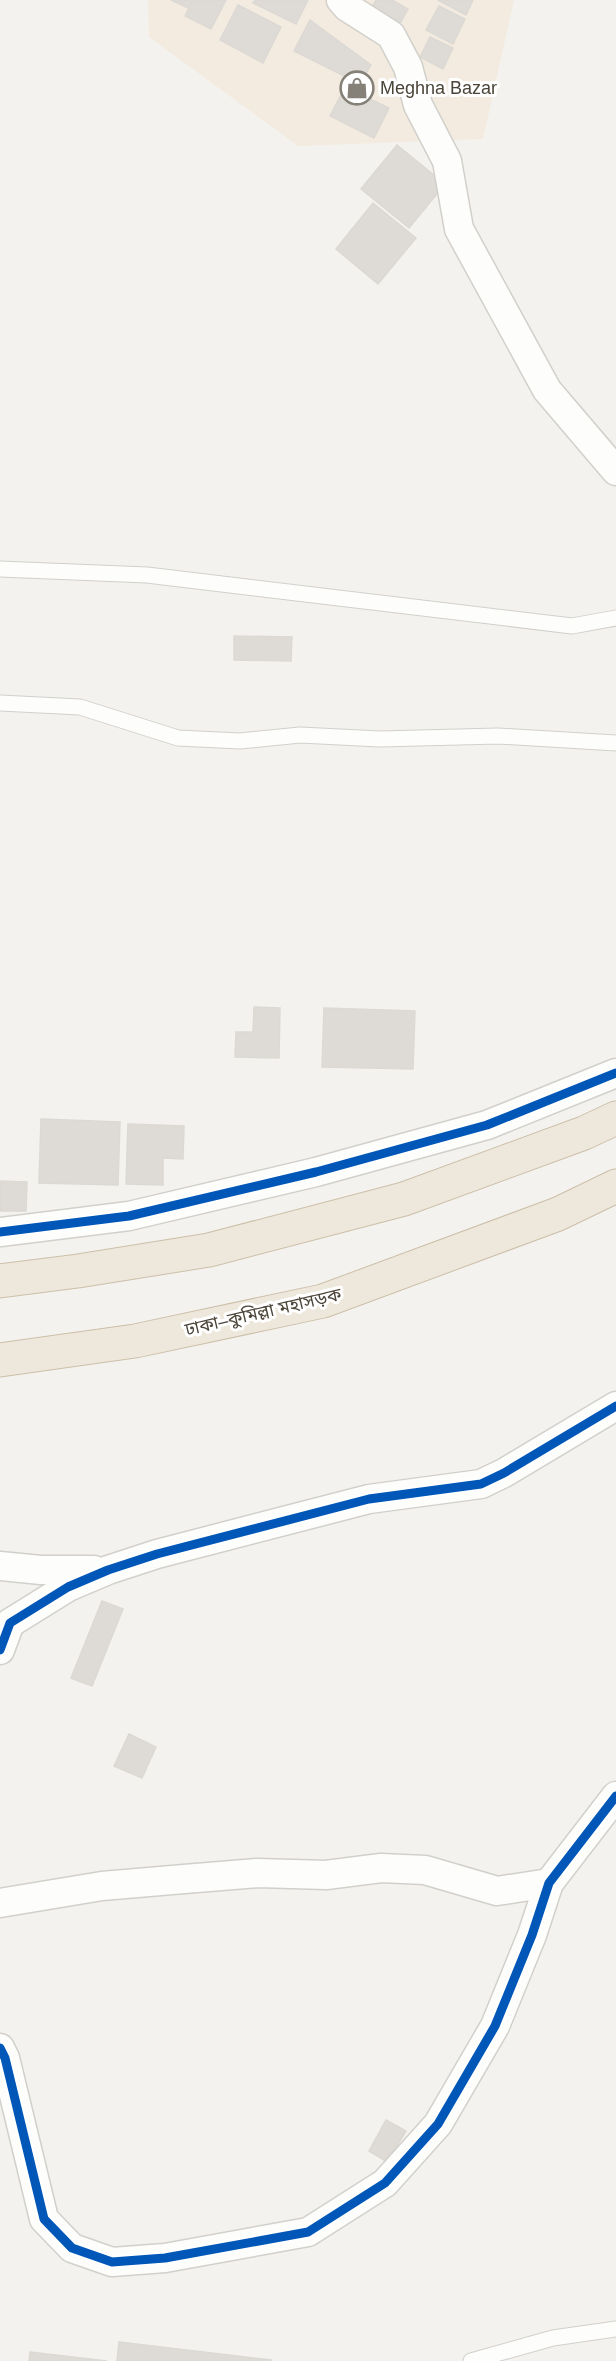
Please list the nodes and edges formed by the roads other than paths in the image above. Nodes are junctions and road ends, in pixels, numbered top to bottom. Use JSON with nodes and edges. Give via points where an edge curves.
{"nodes":[{"id":1,"x":341,"y":0,"type":"edge"},
{"id":2,"x":616,"y":471,"type":"edge"},
{"id":3,"x":0,"y":569,"type":"edge"},
{"id":4,"x":616,"y":618,"type":"edge"},
{"id":5,"x":0,"y":703,"type":"edge"},
{"id":6,"x":616,"y":743,"type":"edge"},
{"id":7,"x":616,"y":1073,"type":"edge"},
{"id":8,"x":616,"y":1118,"type":"edge"},
{"id":9,"x":616,"y":1186,"type":"edge"},
{"id":10,"x":0,"y":1232,"type":"edge"},
{"id":11,"x":0,"y":1281,"type":"edge"},
{"id":12,"x":0,"y":1360,"type":"edge"},
{"id":13,"x":616,"y":1406,"type":"edge"},
{"id":14,"x":0,"y":1566,"type":"edge"},
{"id":15,"x":108,"y":1570,"type":"junction"},
{"id":16,"x":0,"y":1650,"type":"edge"},
{"id":17,"x":616,"y":1796,"type":"edge"},
{"id":18,"x":549,"y":1883,"type":"junction"},
{"id":19,"x":0,"y":1903,"type":"edge"},
{"id":20,"x":0,"y":2049,"type":"edge"},
{"id":21,"x":616,"y":2329,"type":"edge"},
{"id":22,"x":471,"y":2361,"type":"edge"}],
"edges":[{"from":1,"to":2,"type":"street","via":[[392,35],[408,67],[417,105],[447,160],[459,229],[547,390]]},
{"from":3,"to":4,"type":"lane","via":[[147,575],[572,626]]},
{"from":5,"to":6,"type":"lane","via":[[80,707],[178,738],[240,741],[300,735],[380,739],[498,736]]},
{"from":7,"to":10,"type":"street","via":[[487,1125],[316,1172],[129,1216]]},
{"from":8,"to":11,"type":"highway","via":[[404,1198],[324,1220],[209,1250]]},
{"from":9,"to":12,"type":"highway","name":"ঢাকা–কুমিল্লা মহাসড়ক","via":[[558,1214],[323,1301],[135,1341]]},
{"from":13,"to":15,"type":"street","via":[[481,1484],[369,1499]]},
{"from":14,"to":15,"type":"street"},
{"from":15,"to":16,"type":"street","via":[[68,1587],[10,1623]]},
{"from":17,"to":18,"type":"street"},
{"from":18,"to":19,"type":"street","via":[[497,1891],[425,1870],[381,1868],[326,1875],[258,1873],[102,1886]]},
{"from":18,"to":20,"type":"street","via":[[495,2026],[438,2124],[385,2183],[308,2232],[165,2258],[112,2262],[72,2248],[44,2218]]},
{"from":21,"to":22,"type":"lane","via":[[553,2338]]}]}
